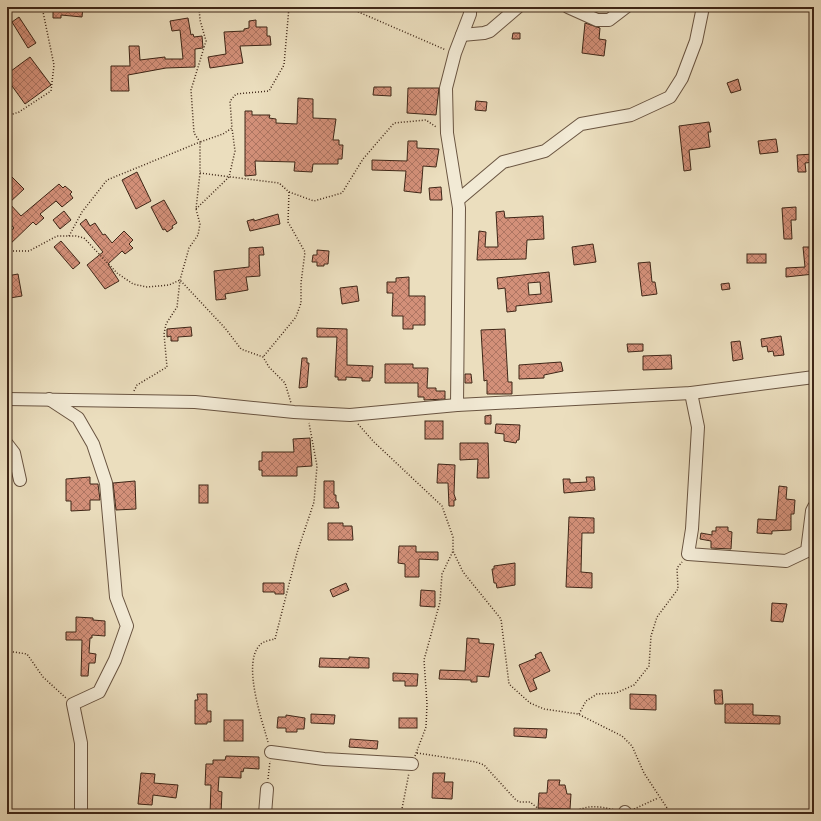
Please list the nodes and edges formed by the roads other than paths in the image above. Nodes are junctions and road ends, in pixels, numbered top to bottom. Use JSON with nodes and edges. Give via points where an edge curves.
{"nodes":[{"id":1,"x":470,"y":7,"type":"edge"},
{"id":2,"x":518,"y":7,"type":"edge"},
{"id":3,"x":568,"y":7,"type":"edge"},
{"id":4,"x":626,"y":7,"type":"edge"},
{"id":5,"x":703,"y":7,"type":"edge"},
{"id":6,"x":462,"y":36,"type":"junction"},
{"id":7,"x":458,"y":200,"type":"junction"},
{"id":8,"x":814,"y":377,"type":"edge"},
{"id":9,"x":691,"y":393,"type":"junction"},
{"id":10,"x":7,"y":399,"type":"edge"},
{"id":11,"x":49,"y":399,"type":"junction"},
{"id":12,"x":457,"y":405,"type":"junction"},
{"id":13,"x":7,"y":444,"type":"edge"},
{"id":14,"x":20,"y":480,"type":"dead end"},
{"id":15,"x":814,"y":507,"type":"edge"},
{"id":16,"x":271,"y":752,"type":"road end"},
{"id":17,"x":414,"y":758,"type":"road end"},
{"id":18,"x":267,"y":789,"type":"road end"},
{"id":19,"x":81,"y":814,"type":"edge"},
{"id":20,"x":265,"y":814,"type":"edge"}],
"edges":[{"from":1,"to":6,"type":"street"},
{"from":2,"to":6,"type":"street","via":[[490,31]]},
{"from":3,"to":4,"type":"street","via":[[598,20],[609,20]]},
{"from":5,"to":7,"type":"street","via":[[696,41],[682,78],[670,97],[631,115],[581,124],[545,151],[503,162]]},
{"from":6,"to":7,"type":"street","via":[[446,88],[447,133]]},
{"from":7,"to":12,"type":"street"},
{"from":8,"to":9,"type":"street"},
{"from":9,"to":12,"type":"street"},
{"from":9,"to":15,"type":"street","via":[[698,427],[692,529],[688,554],[786,562],[807,550]]},
{"from":10,"to":11,"type":"street"},
{"from":11,"to":12,"type":"street","via":[[195,402],[294,412],[350,414]]},
{"from":11,"to":19,"type":"street","via":[[78,418],[95,451],[106,483],[116,597],[127,626],[115,660],[99,692],[73,704],[81,743]]},
{"from":13,"to":14,"type":"street","via":[[14,453]]},
{"from":16,"to":17,"type":"street","via":[[324,759]]},
{"from":18,"to":20,"type":"street"}]}
